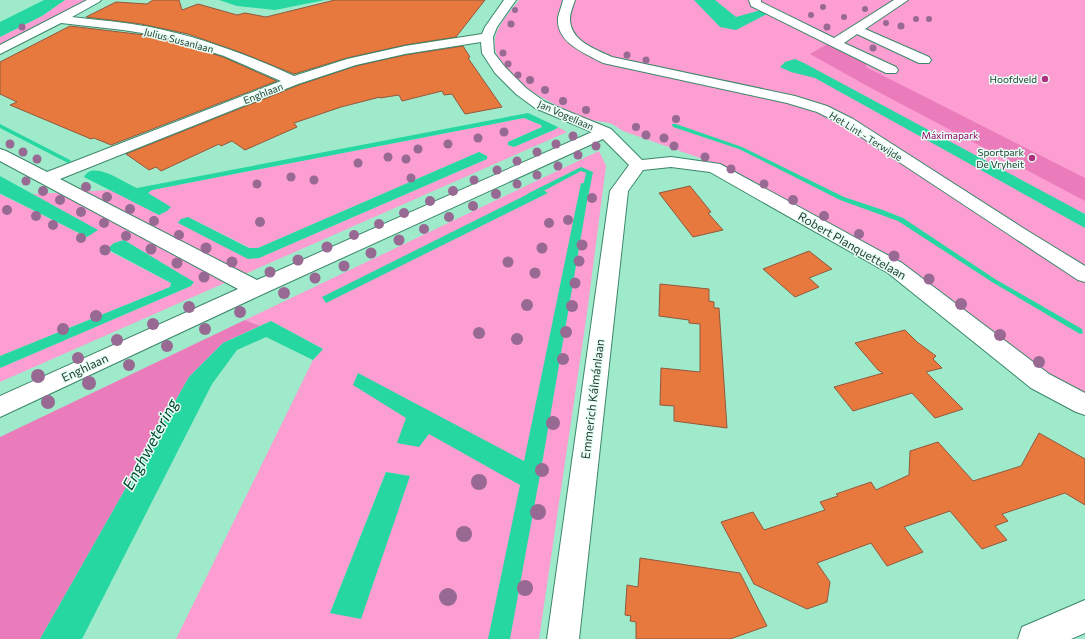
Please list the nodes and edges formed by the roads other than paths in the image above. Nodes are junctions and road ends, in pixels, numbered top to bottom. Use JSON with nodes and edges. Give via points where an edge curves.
{"nodes":[{"id":1,"x":95,"y":0,"type":"edge"},
{"id":2,"x":510,"y":0,"type":"edge"},
{"id":3,"x":569,"y":0,"type":"edge"},
{"id":4,"x":755,"y":0,"type":"edge"},
{"id":5,"x":902,"y":0,"type":"edge"},
{"id":6,"x":59,"y":19,"type":"junction"},
{"id":7,"x":856,"y":29,"type":"junction"},
{"id":8,"x":487,"y":37,"type":"junction"},
{"id":9,"x":834,"y":43,"type":"junction"},
{"id":10,"x":0,"y":50,"type":"edge"},
{"id":11,"x":924,"y":60,"type":"dead end"},
{"id":12,"x":891,"y":70,"type":"dead end"},
{"id":13,"x":294,"y":81,"type":"junction"},
{"id":14,"x":605,"y":132,"type":"junction"},
{"id":15,"x":0,"y":154,"type":"edge"},
{"id":16,"x":638,"y":165,"type":"junction"},
{"id":17,"x":47,"y":178,"type":"junction"},
{"id":18,"x":1085,"y":275,"type":"edge"},
{"id":19,"x":256,"y":289,"type":"junction"},
{"id":20,"x":1085,"y":405,"type":"edge"},
{"id":21,"x":0,"y":407,"type":"edge"},
{"id":22,"x":1085,"y":616,"type":"edge"},
{"id":23,"x":563,"y":639,"type":"edge"},
{"id":24,"x":1034,"y":639,"type":"edge"}],
"edges":[{"from":1,"to":6,"type":"street"},
{"from":2,"to":8,"type":"street"},
{"from":3,"to":18,"type":"street","name":"Het Lint - Terwijde","via":[[564,18],[566,33],[580,46],[608,60],[790,99],[822,109],[848,122]]},
{"from":4,"to":9,"type":"street","via":[[755,4]]},
{"from":5,"to":7,"type":"street"},
{"from":6,"to":10,"type":"street"},
{"from":6,"to":13,"type":"street","name":"Julius Susanlaan","via":[[161,33],[261,65]]},
{"from":7,"to":9,"type":"street"},
{"from":7,"to":11,"type":"street"},
{"from":8,"to":13,"type":"street","name":"Enghlaan","via":[[405,50],[352,62]]},
{"from":8,"to":14,"type":"street","name":"Jan Vogellaan","via":[[488,53],[500,70],[521,91],[540,105]]},
{"from":9,"to":12,"type":"street"},
{"from":13,"to":17,"type":"street","name":"Enghlaan"},
{"from":14,"to":16,"type":"street","name":"Jan Vogellaan"},
{"from":14,"to":19,"type":"street","name":"Enghlaan"},
{"from":15,"to":17,"type":"street"},
{"from":16,"to":20,"type":"street","name":"Robert Planquettelaan","via":[[671,162],[714,168],[895,268],[1040,381]]},
{"from":16,"to":23,"type":"street","name":"Emmerich Kálmánlaan","via":[[619,191]]},
{"from":17,"to":19,"type":"street"},
{"from":19,"to":21,"type":"street","name":"Enghlaan"},
{"from":22,"to":24,"type":"street"}]}
